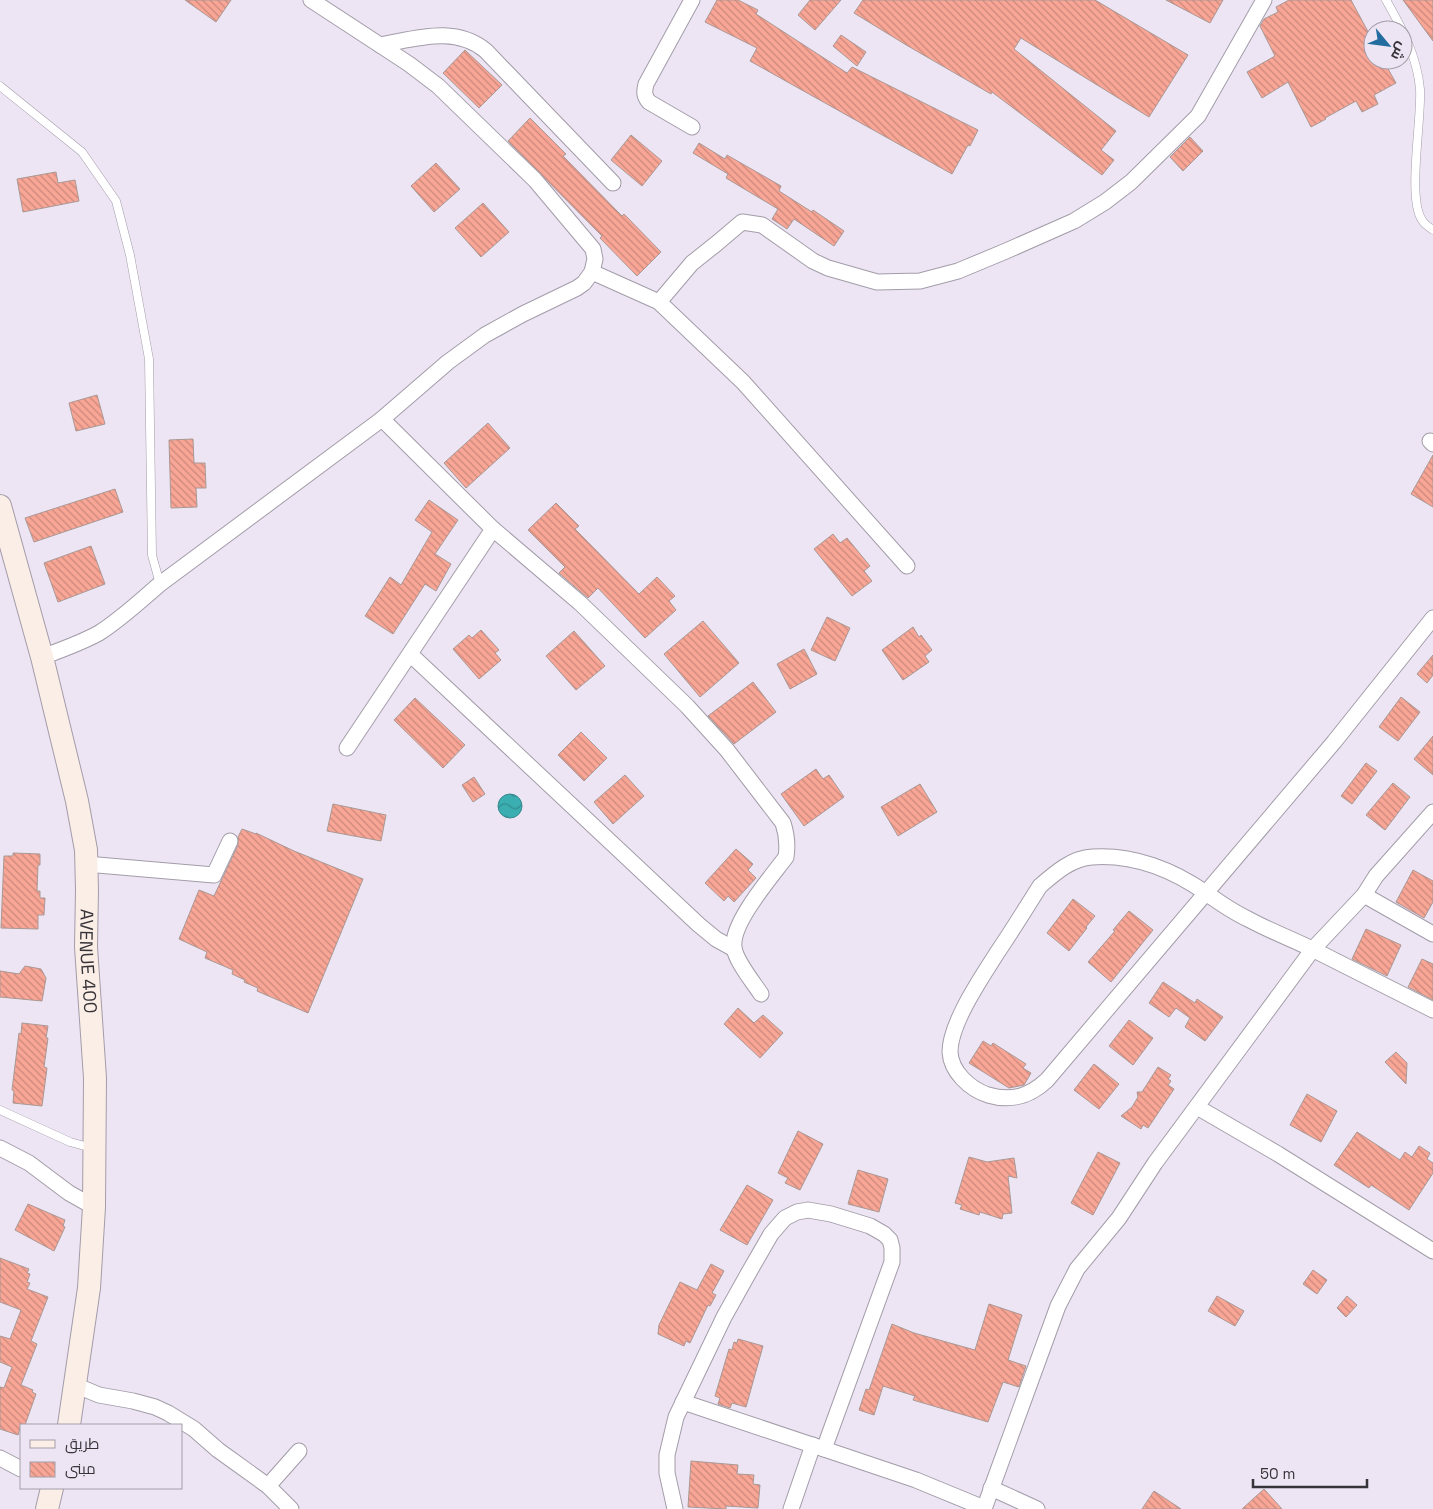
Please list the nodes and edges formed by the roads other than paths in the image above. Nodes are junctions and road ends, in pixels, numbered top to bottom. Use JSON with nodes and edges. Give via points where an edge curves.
{"nodes":[{"id":1,"x":311,"y":0,"type":"edge"},
{"id":2,"x":692,"y":0,"type":"edge"},
{"id":3,"x":1264,"y":0,"type":"edge"},
{"id":4,"x":1386,"y":0,"type":"edge"},
{"id":5,"x":380,"y":45,"type":"junction"},
{"id":6,"x":0,"y":86,"type":"edge"},
{"id":7,"x":692,"y":127,"type":"dead end"},
{"id":8,"x":613,"y":183,"type":"dead end"},
{"id":9,"x":1433,"y":230,"type":"edge"},
{"id":10,"x":592,"y":272,"type":"junction"},
{"id":11,"x":659,"y":302,"type":"junction"},
{"id":12,"x":382,"y":419,"type":"junction"},
{"id":13,"x":0,"y":506,"type":"edge"},
{"id":14,"x":493,"y":529,"type":"junction"},
{"id":15,"x":907,"y":566,"type":"dead end"},
{"id":16,"x":160,"y":584,"type":"junction"},
{"id":17,"x":1433,"y":618,"type":"edge"},
{"id":18,"x":410,"y":654,"type":"junction"},
{"id":19,"x":42,"y":658,"type":"junction"},
{"id":20,"x":347,"y":748,"type":"dead end"},
{"id":21,"x":1433,"y":812,"type":"edge"},
{"id":22,"x":230,"y":841,"type":"dead end"},
{"id":23,"x":86,"y":864,"type":"junction"},
{"id":24,"x":1205,"y":892,"type":"junction"},
{"id":25,"x":1364,"y":895,"type":"junction"},
{"id":26,"x":1433,"y":934,"type":"edge"},
{"id":27,"x":734,"y":948,"type":"junction"},
{"id":28,"x":1313,"y":949,"type":"junction"},
{"id":29,"x":761,"y":994,"type":"dead end"},
{"id":30,"x":1433,"y":1010,"type":"edge"},
{"id":31,"x":1198,"y":1107,"type":"junction"},
{"id":32,"x":0,"y":1110,"type":"edge"},
{"id":33,"x":0,"y":1148,"type":"edge"},
{"id":34,"x":94,"y":1149,"type":"junction"},
{"id":35,"x":94,"y":1208,"type":"junction"},
{"id":36,"x":1433,"y":1251,"type":"edge"},
{"id":37,"x":75,"y":1385,"type":"junction"},
{"id":38,"x":684,"y":1402,"type":"junction"},
{"id":39,"x":68,"y":1424,"type":"edge"},
{"id":40,"x":818,"y":1447,"type":"junction"},
{"id":41,"x":299,"y":1451,"type":"dead end"},
{"id":42,"x":0,"y":1458,"type":"edge"},
{"id":43,"x":20,"y":1468,"type":"edge"},
{"id":44,"x":268,"y":1486,"type":"junction"},
{"id":45,"x":991,"y":1488,"type":"junction"},
{"id":46,"x":52,"y":1489,"type":"edge"},
{"id":47,"x":47,"y":1509,"type":"edge"},
{"id":48,"x":292,"y":1509,"type":"edge"},
{"id":49,"x":675,"y":1509,"type":"edge"},
{"id":50,"x":791,"y":1509,"type":"edge"},
{"id":51,"x":984,"y":1509,"type":"edge"},
{"id":52,"x":1038,"y":1509,"type":"edge"}],
"edges":[{"from":1,"to":5,"type":"street"},
{"from":2,"to":7,"type":"street","via":[[644,90],[649,102]]},
{"from":3,"to":11,"type":"street","via":[[1198,116],[1131,182],[1074,222],[958,271],[920,281],[877,282],[828,268],[762,225],[742,222],[692,263]]},
{"from":4,"to":9,"type":"lane","via":[[1403,29],[1414,59],[1420,90],[1415,198],[1421,219]]},
{"from":5,"to":8,"type":"street","via":[[447,35],[476,42]]},
{"from":5,"to":10,"type":"street","via":[[438,86],[535,180],[592,249],[595,259]]},
{"from":6,"to":16,"type":"lane","via":[[82,152],[116,201],[130,255],[149,359],[152,555]]},
{"from":10,"to":11,"type":"street"},
{"from":10,"to":12,"type":"street","via":[[577,288],[485,335]]},
{"from":11,"to":15,"type":"street","via":[[742,382]]},
{"from":12,"to":14,"type":"street"},
{"from":12,"to":16,"type":"street"},
{"from":13,"to":19,"type":"main road","name":"AVENUE 400"},
{"from":14,"to":18,"type":"street"},
{"from":14,"to":27,"type":"street","via":[[580,603],[687,706],[727,750],[783,823],[788,846],[786,857],[743,916],[734,935]]},
{"from":16,"to":19,"type":"street","via":[[101,631]]},
{"from":17,"to":24,"type":"street","via":[[1334,742]]},
{"from":18,"to":20,"type":"street"},
{"from":18,"to":27,"type":"street","via":[[699,925]]},
{"from":19,"to":23,"type":"main road","name":"AVENUE 400","via":[[77,802]]},
{"from":21,"to":25,"type":"street","via":[[1376,876]]},
{"from":22,"to":23,"type":"street","via":[[214,875]]},
{"from":23,"to":34,"type":"main road","name":"AVENUE 400","via":[[86,947],[95,1078]]},
{"from":24,"to":24,"type":"street","via":[[1036,1090],[1010,1098],[994,1096],[973,1088],[956,1070],[950,1051],[967,1000],[1040,886],[1056,872],[1090,857],[1135,860],[1162,868]]},
{"from":24,"to":28,"type":"street","via":[[1249,920]]},
{"from":25,"to":26,"type":"street"},
{"from":25,"to":28,"type":"street"},
{"from":27,"to":29,"type":"street"},
{"from":28,"to":30,"type":"street"},
{"from":28,"to":31,"type":"street"},
{"from":31,"to":36,"type":"street"},
{"from":31,"to":45,"type":"street","via":[[1155,1163],[1119,1218],[1082,1262],[1065,1290]]},
{"from":32,"to":34,"type":"lane","via":[[70,1142]]},
{"from":33,"to":35,"type":"street","via":[[29,1163]]},
{"from":34,"to":35,"type":"main road","name":"AVENUE 400"},
{"from":35,"to":37,"type":"main road","name":"AVENUE 400","via":[[88,1288]]},
{"from":37,"to":39,"type":"main road","name":"AVENUE 400"},
{"from":37,"to":44,"type":"street","via":[[99,1395],[133,1401],[168,1413]]},
{"from":38,"to":40,"type":"street"},
{"from":38,"to":40,"type":"street","via":[[724,1317],[771,1234],[785,1218],[808,1210],[870,1226],[890,1240],[892,1255],[886,1279]]},
{"from":38,"to":49,"type":"street","via":[[676,1417],[667,1455],[666,1473]]},
{"from":40,"to":50,"type":"street"},
{"from":40,"to":51,"type":"street","via":[[916,1480]]},
{"from":41,"to":44,"type":"street"},
{"from":42,"to":43,"type":"street"},
{"from":44,"to":48,"type":"street"},
{"from":45,"to":51,"type":"street"},
{"from":45,"to":52,"type":"street"},
{"from":46,"to":47,"type":"main road"}]}
